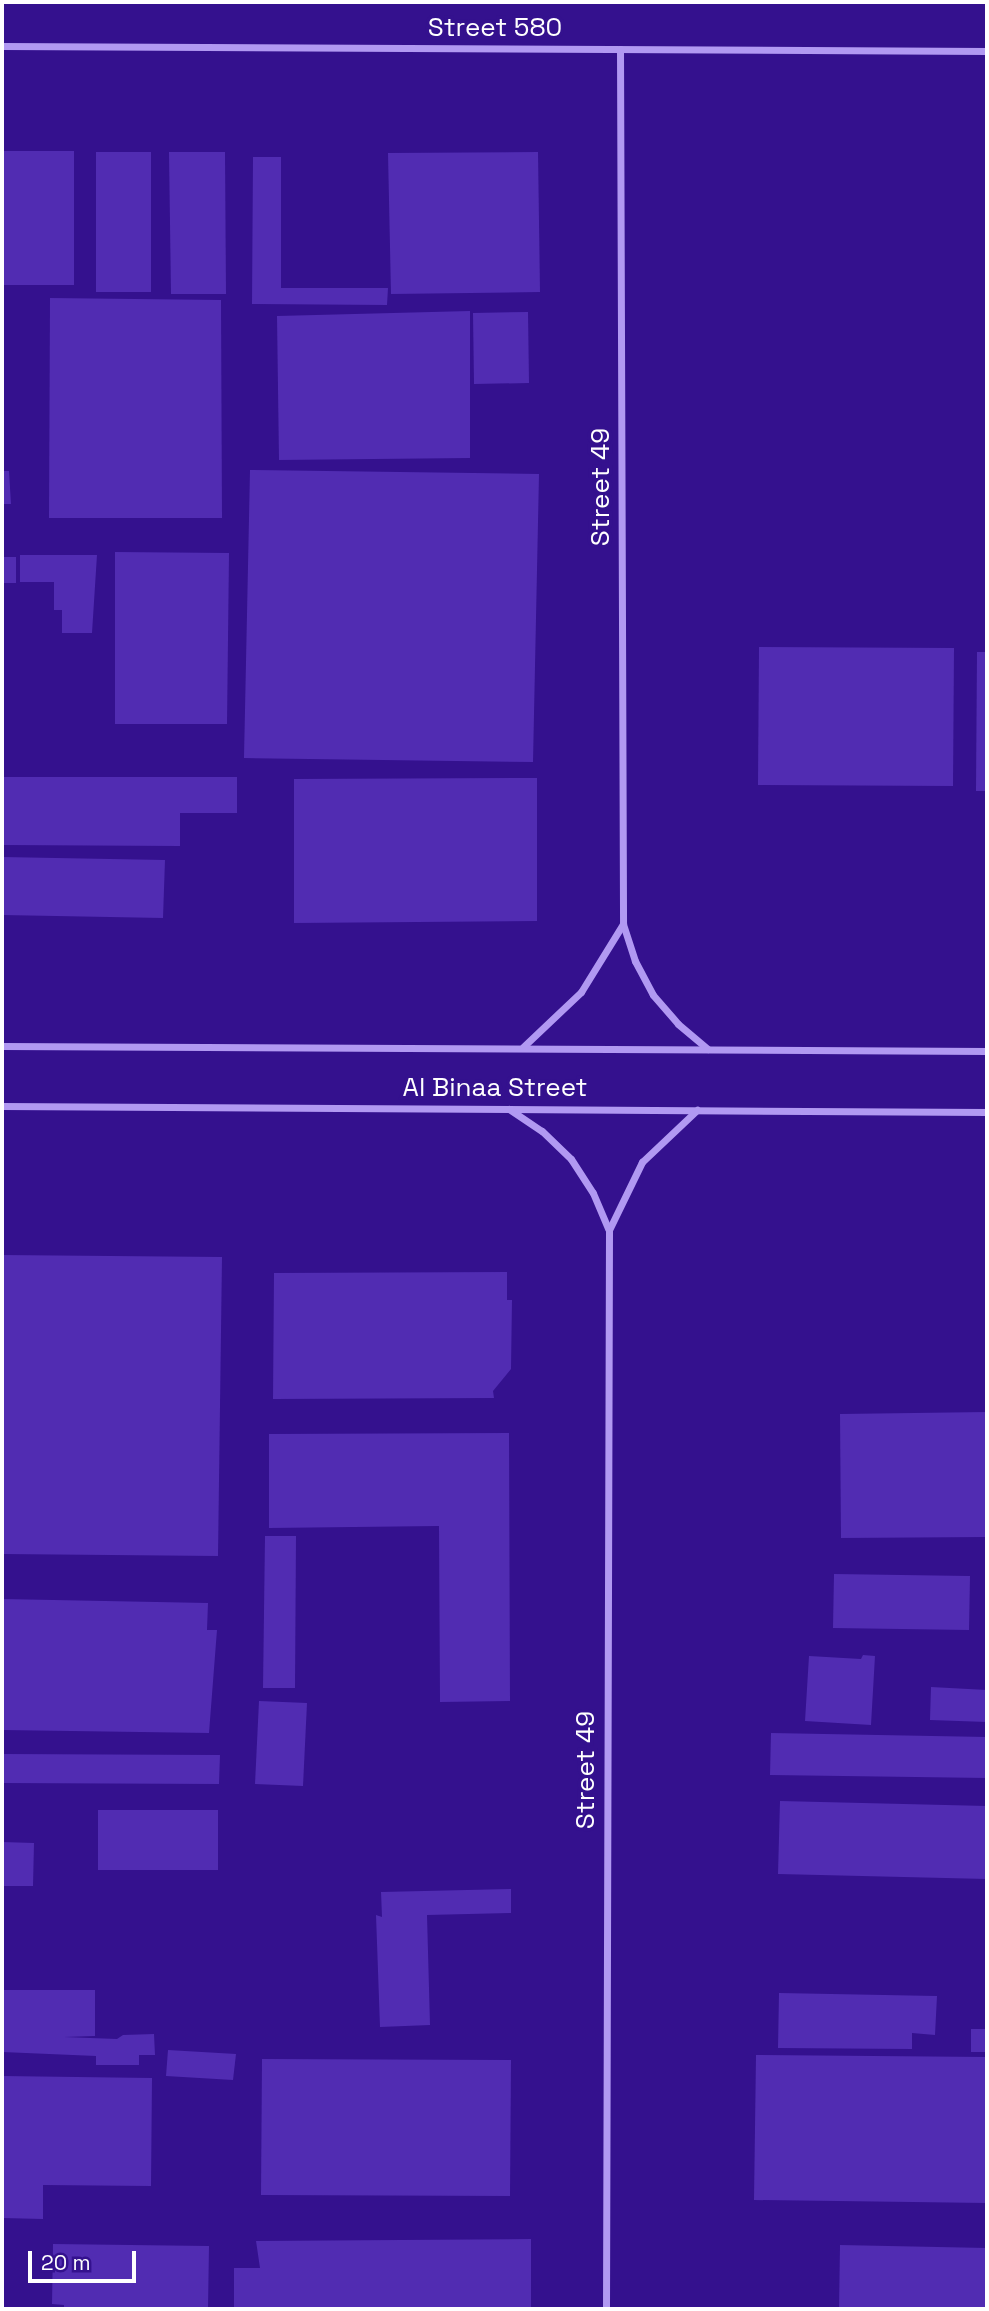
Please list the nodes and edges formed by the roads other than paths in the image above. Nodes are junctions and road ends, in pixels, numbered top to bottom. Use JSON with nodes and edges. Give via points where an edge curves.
{"nodes":[{"id":1,"x":2,"y":46,"type":"edge"},
{"id":2,"x":620,"y":49,"type":"junction"},
{"id":3,"x":987,"y":51,"type":"edge"},
{"id":4,"x":623,"y":924,"type":"junction"},
{"id":5,"x":2,"y":1046,"type":"edge"},
{"id":6,"x":523,"y":1047,"type":"junction"},
{"id":7,"x":708,"y":1049,"type":"junction"},
{"id":8,"x":987,"y":1051,"type":"edge"},
{"id":9,"x":2,"y":1106,"type":"edge"},
{"id":10,"x":509,"y":1109,"type":"junction"},
{"id":11,"x":697,"y":1110,"type":"junction"},
{"id":12,"x":987,"y":1112,"type":"edge"},
{"id":13,"x":609,"y":1230,"type":"junction"},
{"id":14,"x":606,"y":2309,"type":"edge"}],
"edges":[{"from":1,"to":2,"type":"street","name":"Street 580"},
{"from":2,"to":3,"type":"street","name":"Street 580"},
{"from":2,"to":4,"type":"street","name":"Street 49"},
{"from":4,"to":6,"type":"street","via":[[582,992]]},
{"from":4,"to":7,"type":"street","name":"Street 49","via":[[653,995],[677,1024]]},
{"from":5,"to":6,"type":"street","name":"Al Binaa Street"},
{"from":6,"to":7,"type":"street","name":"Al Binaa Street"},
{"from":7,"to":8,"type":"street","name":"Al Binaa Street"},
{"from":9,"to":10,"type":"street","name":"Al Binaa Street"},
{"from":10,"to":11,"type":"street","name":"Al Binaa Street"},
{"from":10,"to":13,"type":"street","name":"Street 49","via":[[542,1131],[571,1159]]},
{"from":11,"to":12,"type":"street","name":"Al Binaa Street"},
{"from":11,"to":13,"type":"street","name":"Street 49","via":[[642,1162]]},
{"from":13,"to":14,"type":"street","name":"Street 49"}]}
